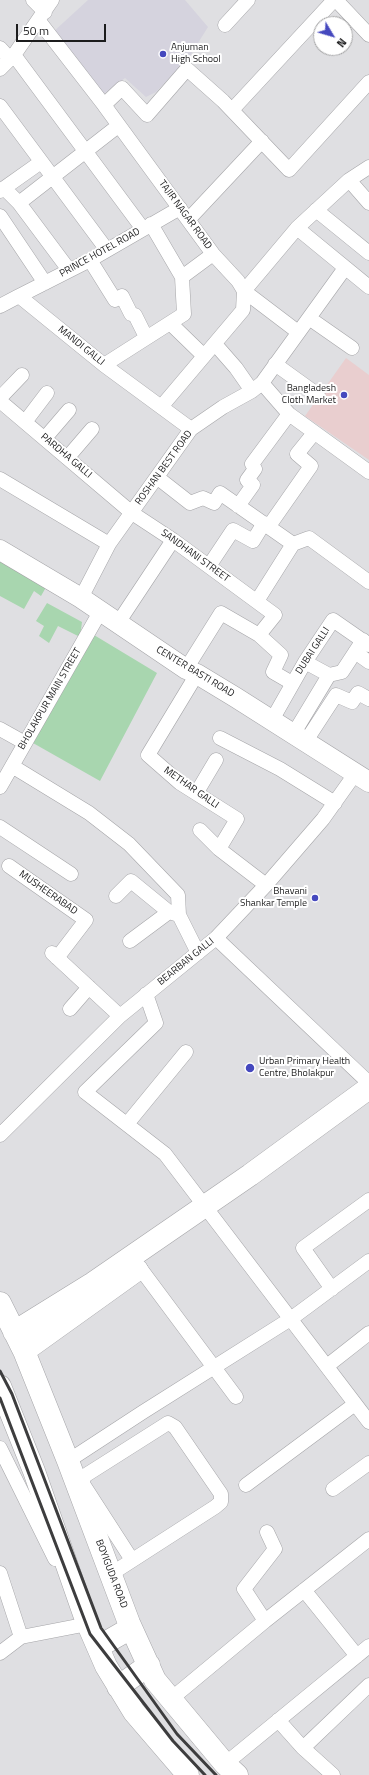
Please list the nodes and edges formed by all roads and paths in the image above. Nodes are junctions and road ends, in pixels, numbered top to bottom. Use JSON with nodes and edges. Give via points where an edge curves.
{"nodes":[{"id":1,"x":33,"y":0,"type":"edge"},
{"id":2,"x":52,"y":0,"type":"edge"},
{"id":3,"x":248,"y":0,"type":"edge"},
{"id":4,"x":335,"y":0,"type":"edge"},
{"id":5,"x":42,"y":16,"type":"junction"},
{"id":6,"x":225,"y":25,"type":"dead end"},
{"id":7,"x":369,"y":35,"type":"edge"},
{"id":8,"x":0,"y":48,"type":"edge"},
{"id":9,"x":12,"y":57,"type":"junction"},
{"id":10,"x":0,"y":69,"type":"edge"},
{"id":11,"x":367,"y":88,"type":"edge"},
{"id":12,"x":104,"y":105,"type":"junction"},
{"id":13,"x":0,"y":106,"type":"edge"},
{"id":14,"x":232,"y":110,"type":"junction"},
{"id":15,"x":118,"y":126,"type":"junction"},
{"id":16,"x":262,"y":141,"type":"junction"},
{"id":17,"x":85,"y":151,"type":"junction"},
{"id":18,"x":41,"y":162,"type":"junction"},
{"id":19,"x":369,"y":167,"type":"edge"},
{"id":20,"x":52,"y":177,"type":"junction"},
{"id":21,"x":349,"y":180,"type":"junction"},
{"id":22,"x":2,"y":190,"type":"edge"},
{"id":23,"x":19,"y":203,"type":"junction"},
{"id":24,"x":369,"y":203,"type":"edge"},
{"id":25,"x":180,"y":208,"type":"junction"},
{"id":26,"x":316,"y":210,"type":"junction"},
{"id":27,"x":0,"y":216,"type":"edge"},
{"id":28,"x":188,"y":220,"type":"junction"},
{"id":29,"x":147,"y":227,"type":"junction"},
{"id":30,"x":297,"y":228,"type":"junction"},
{"id":31,"x":107,"y":250,"type":"junction"},
{"id":32,"x":369,"y":253,"type":"edge"},
{"id":33,"x":212,"y":254,"type":"junction"},
{"id":34,"x":90,"y":260,"type":"junction"},
{"id":35,"x":345,"y":268,"type":"junction"},
{"id":36,"x":69,"y":270,"type":"junction"},
{"id":37,"x":182,"y":278,"type":"junction"},
{"id":38,"x":45,"y":283,"type":"junction"},
{"id":39,"x":369,"y":287,"type":"edge"},
{"id":40,"x":244,"y":290,"type":"junction"},
{"id":41,"x":19,"y":296,"type":"junction"},
{"id":42,"x":1,"y":303,"type":"edge"},
{"id":43,"x":309,"y":318,"type":"junction"},
{"id":44,"x":170,"y":323,"type":"junction"},
{"id":45,"x":298,"y":332,"type":"junction"},
{"id":46,"x":146,"y":337,"type":"junction"},
{"id":47,"x":215,"y":344,"type":"junction"},
{"id":48,"x":352,"y":348,"type":"dead end"},
{"id":49,"x":204,"y":356,"type":"junction"},
{"id":50,"x":275,"y":364,"type":"junction"},
{"id":51,"x":104,"y":365,"type":"junction"},
{"id":52,"x":22,"y":375,"type":"dead end"},
{"id":53,"x":257,"y":387,"type":"junction"},
{"id":54,"x":47,"y":393,"type":"dead end"},
{"id":55,"x":318,"y":395,"type":"dead end"},
{"id":56,"x":0,"y":399,"type":"edge"},
{"id":57,"x":161,"y":407,"type":"junction"},
{"id":58,"x":69,"y":410,"type":"dead end"},
{"id":59,"x":289,"y":414,"type":"junction"},
{"id":60,"x":25,"y":422,"type":"junction"},
{"id":61,"x":92,"y":429,"type":"dead end"},
{"id":62,"x":191,"y":430,"type":"junction"},
{"id":63,"x":314,"y":433,"type":"junction"},
{"id":64,"x":45,"y":438,"type":"junction"},
{"id":65,"x":68,"y":457,"type":"junction"},
{"id":66,"x":369,"y":472,"type":"edge"},
{"id":67,"x":158,"y":478,"type":"junction"},
{"id":68,"x":0,"y":479,"type":"edge"},
{"id":69,"x":238,"y":506,"type":"junction"},
{"id":70,"x":132,"y":513,"type":"junction"},
{"id":71,"x":267,"y":525,"type":"junction"},
{"id":72,"x":173,"y":540,"type":"junction"},
{"id":73,"x":110,"y":544,"type":"junction"},
{"id":74,"x":293,"y":544,"type":"junction"},
{"id":75,"x":0,"y":550,"type":"edge"},
{"id":76,"x":209,"y":566,"type":"junction"},
{"id":77,"x":369,"y":582,"type":"edge"},
{"id":78,"x":81,"y":598,"type":"junction"},
{"id":79,"x":257,"y":601,"type":"junction"},
{"id":80,"x":100,"y":612,"type":"junction"},
{"id":81,"x":118,"y":623,"type":"junction"},
{"id":82,"x":258,"y":635,"type":"junction"},
{"id":83,"x":362,"y":646,"type":"edge"},
{"id":84,"x":305,"y":662,"type":"junction"},
{"id":85,"x":369,"y":662,"type":"edge"},
{"id":86,"x":192,"y":671,"type":"junction"},
{"id":87,"x":329,"y":675,"type":"junction"},
{"id":88,"x":292,"y":683,"type":"junction"},
{"id":89,"x":369,"y":699,"type":"edge"},
{"id":90,"x":272,"y":720,"type":"junction"},
{"id":91,"x":0,"y":729,"type":"edge"},
{"id":92,"x":300,"y":737,"type":"junction"},
{"id":93,"x":220,"y":738,"type":"dead end"},
{"id":94,"x":25,"y":743,"type":"junction"},
{"id":95,"x":216,"y":760,"type":"dead end"},
{"id":96,"x":12,"y":766,"type":"junction"},
{"id":97,"x":362,"y":778,"type":"edge"},
{"id":98,"x":0,"y":787,"type":"edge"},
{"id":99,"x":197,"y":792,"type":"junction"},
{"id":100,"x":335,"y":803,"type":"junction"},
{"id":101,"x":0,"y":827,"type":"edge"},
{"id":102,"x":200,"y":830,"type":"dead end"},
{"id":103,"x":219,"y":849,"type":"junction"},
{"id":104,"x":9,"y":866,"type":"dead end"},
{"id":105,"x":71,"y":874,"type":"dead end"},
{"id":106,"x":266,"y":885,"type":"junction"},
{"id":107,"x":116,"y":896,"type":"dead end"},
{"id":108,"x":174,"y":913,"type":"junction"},
{"id":109,"x":216,"y":938,"type":"junction"},
{"id":110,"x":130,"y":941,"type":"dead end"},
{"id":111,"x":198,"y":953,"type":"junction"},
{"id":112,"x":89,"y":987,"type":"junction"},
{"id":113,"x":146,"y":994,"type":"junction"},
{"id":114,"x":70,"y":1009,"type":"dead end"},
{"id":115,"x":120,"y":1016,"type":"junction"},
{"id":116,"x":186,"y":1052,"type":"dead end"},
{"id":117,"x":369,"y":1083,"type":"edge"},
{"id":118,"x":369,"y":1088,"type":"edge"},
{"id":119,"x":369,"y":1101,"type":"edge"},
{"id":120,"x":127,"y":1124,"type":"junction"},
{"id":121,"x":0,"y":1136,"type":"edge"},
{"id":122,"x":369,"y":1200,"type":"edge"},
{"id":123,"x":209,"y":1210,"type":"junction"},
{"id":124,"x":369,"y":1261,"type":"edge"},
{"id":125,"x":140,"y":1268,"type":"junction"},
{"id":126,"x":332,"y":1289,"type":"junction"},
{"id":127,"x":0,"y":1303,"type":"edge"},
{"id":128,"x":292,"y":1318,"type":"junction"},
{"id":129,"x":14,"y":1332,"type":"junction"},
{"id":130,"x":369,"y":1334,"type":"edge"},
{"id":131,"x":24,"y":1351,"type":"junction"},
{"id":132,"x":327,"y":1366,"type":"junction"},
{"id":133,"x":214,"y":1368,"type":"junction"},
{"id":134,"x":0,"y":1386,"type":"edge"},
{"id":135,"x":236,"y":1397,"type":"dead end"},
{"id":136,"x":354,"y":1404,"type":"junction"},
{"id":137,"x":369,"y":1422,"type":"edge"},
{"id":138,"x":0,"y":1448,"type":"edge"},
{"id":139,"x":68,"y":1461,"type":"junction"},
{"id":140,"x":369,"y":1463,"type":"edge"},
{"id":141,"x":246,"y":1485,"type":"dead end"},
{"id":142,"x":333,"y":1489,"type":"dead end"},
{"id":143,"x":104,"y":1532,"type":"junction"},
{"id":144,"x":267,"y":1532,"type":"dead end"},
{"id":145,"x":369,"y":1539,"type":"edge"},
{"id":146,"x":132,"y":1560,"type":"junction"},
{"id":147,"x":0,"y":1573,"type":"edge"},
{"id":148,"x":111,"y":1574,"type":"junction"},
{"id":149,"x":304,"y":1590,"type":"junction"},
{"id":150,"x":265,"y":1621,"type":"junction"},
{"id":151,"x":87,"y":1622,"type":"junction"},
{"id":152,"x":132,"y":1628,"type":"junction"},
{"id":153,"x":21,"y":1637,"type":"junction"},
{"id":154,"x":369,"y":1646,"type":"edge"},
{"id":155,"x":98,"y":1647,"type":"junction"},
{"id":156,"x":0,"y":1653,"type":"edge"},
{"id":157,"x":357,"y":1656,"type":"junction"},
{"id":158,"x":149,"y":1665,"type":"junction"},
{"id":159,"x":369,"y":1685,"type":"edge"},
{"id":160,"x":118,"y":1687,"type":"junction"},
{"id":161,"x":171,"y":1699,"type":"junction"},
{"id":162,"x":278,"y":1720,"type":"junction"},
{"id":163,"x":303,"y":1748,"type":"junction"},
{"id":164,"x":231,"y":1770,"type":"edge"},
{"id":165,"x":188,"y":1775,"type":"edge"},
{"id":166,"x":333,"y":1775,"type":"edge"}],
"edges":[{"from":1,"to":5,"type":"street","name":"TAJIR NAGAR ROAD"},
{"from":2,"to":5,"type":"street"},
{"from":3,"to":6,"type":"street"},
{"from":4,"to":7,"type":"street"},
{"from":4,"to":14,"type":"street"},
{"from":5,"to":9,"type":"street"},
{"from":5,"to":12,"type":"street","name":"TAJIR NAGAR ROAD"},
{"from":8,"to":9,"type":"street"},
{"from":9,"to":10,"type":"street"},
{"from":9,"to":17,"type":"street"},
{"from":11,"to":16,"type":"street","via":[[289,170]]},
{"from":12,"to":14,"type":"street","via":[[122,88],[147,115],[187,69]]},
{"from":12,"to":15,"type":"street","name":"TAJIR NAGAR ROAD"},
{"from":13,"to":18,"type":"street"},
{"from":14,"to":16,"type":"street"},
{"from":15,"to":17,"type":"street"},
{"from":15,"to":25,"type":"street","name":"TAJIR NAGAR ROAD"},
{"from":16,"to":28,"type":"street"},
{"from":17,"to":20,"type":"street"},
{"from":17,"to":29,"type":"street"},
{"from":18,"to":20,"type":"street"},
{"from":18,"to":22,"type":"street"},
{"from":19,"to":21,"type":"street"},
{"from":20,"to":23,"type":"street"},
{"from":20,"to":31,"type":"street"},
{"from":21,"to":24,"type":"street"},
{"from":21,"to":26,"type":"street"},
{"from":22,"to":23,"type":"street"},
{"from":23,"to":36,"type":"street"},
{"from":25,"to":28,"type":"street","name":"TAJIR NAGAR ROAD"},
{"from":25,"to":29,"type":"street","name":"PRINCE HOTEL ROAD"},
{"from":26,"to":30,"type":"street"},
{"from":26,"to":32,"type":"street"},
{"from":27,"to":38,"type":"street"},
{"from":28,"to":33,"type":"street","name":"TAJIR NAGAR ROAD"},
{"from":29,"to":31,"type":"street","name":"PRINCE HOTEL ROAD"},
{"from":29,"to":37,"type":"street"},
{"from":30,"to":35,"type":"street"},
{"from":30,"to":40,"type":"street"},
{"from":31,"to":34,"type":"street","name":"PRINCE HOTEL ROAD"},
{"from":33,"to":37,"type":"street"},
{"from":33,"to":40,"type":"street","name":"TAJIR NAGAR ROAD"},
{"from":34,"to":36,"type":"street","name":"PRINCE HOTEL ROAD"},
{"from":34,"to":46,"type":"street","via":[[115,300],[122,296]]},
{"from":35,"to":39,"type":"street"},
{"from":35,"to":43,"type":"street","name":"ROSHAN BEST ROAD"},
{"from":36,"to":38,"type":"street","name":"PRINCE HOTEL ROAD"},
{"from":37,"to":44,"type":"street","via":[[184,314]]},
{"from":38,"to":41,"type":"street","name":"PRINCE HOTEL ROAD"},
{"from":40,"to":45,"type":"street","name":"TAJIR NAGAR ROAD"},
{"from":40,"to":47,"type":"street","via":[[243,310]]},
{"from":41,"to":42,"type":"street"},
{"from":41,"to":51,"type":"street","name":"MANDI GALLI"},
{"from":43,"to":45,"type":"street","name":"ROSHAN BEST ROAD"},
{"from":43,"to":48,"type":"street"},
{"from":44,"to":46,"type":"street"},
{"from":44,"to":49,"type":"street"},
{"from":45,"to":50,"type":"street","name":"ROSHAN BEST ROAD"},
{"from":46,"to":51,"type":"street"},
{"from":47,"to":49,"type":"street"},
{"from":47,"to":53,"type":"street"},
{"from":49,"to":57,"type":"street"},
{"from":50,"to":53,"type":"street","name":"ROSHAN BEST ROAD"},
{"from":50,"to":55,"type":"street"},
{"from":51,"to":57,"type":"street","name":"MANDI GALLI"},
{"from":52,"to":56,"type":"street"},
{"from":53,"to":59,"type":"street"},
{"from":53,"to":62,"type":"street","name":"ROSHAN BEST ROAD"},
{"from":54,"to":60,"type":"street"},
{"from":56,"to":60,"type":"street","name":"PARDHA GALLI"},
{"from":57,"to":62,"type":"street","name":"MANDI GALLI"},
{"from":58,"to":64,"type":"street"},
{"from":59,"to":63,"type":"street"},
{"from":59,"to":69,"type":"street","via":[[252,464],[255,468],[247,480],[253,485]]},
{"from":60,"to":64,"type":"street","name":"PARDHA GALLI"},
{"from":61,"to":65,"type":"street"},
{"from":62,"to":67,"type":"street","name":"ROSHAN BEST ROAD"},
{"from":63,"to":66,"type":"street"},
{"from":63,"to":71,"type":"street","via":[[297,454],[311,466]]},
{"from":64,"to":65,"type":"street","name":"PARDHA GALLI"},
{"from":65,"to":70,"type":"street","name":"PARDHA GALLI"},
{"from":67,"to":69,"type":"street","via":[[190,503],[203,498],[214,503],[220,493]]},
{"from":67,"to":70,"type":"street","name":"ROSHAN BEST ROAD"},
{"from":68,"to":73,"type":"street"},
{"from":69,"to":71,"type":"street"},
{"from":70,"to":72,"type":"street","name":"SANDHANI STREET"},
{"from":70,"to":73,"type":"street","name":"ROSHAN BEST ROAD"},
{"from":71,"to":74,"type":"street"},
{"from":71,"to":76,"type":"street","via":[[253,541],[232,530]]},
{"from":72,"to":76,"type":"street","name":"SANDHANI STREET"},
{"from":72,"to":81,"type":"street"},
{"from":73,"to":78,"type":"street","name":"ROSHAN BEST ROAD"},
{"from":74,"to":77,"type":"street","via":[[309,538]]},
{"from":74,"to":79,"type":"street"},
{"from":75,"to":78,"type":"street","name":"CENTER BASTI ROAD"},
{"from":76,"to":79,"type":"street","name":"SANDHANI STREET"},
{"from":78,"to":80,"type":"street","name":"CENTER BASTI ROAD"},
{"from":79,"to":82,"type":"street","name":"SANDHANI STREET","via":[[275,615]]},
{"from":80,"to":81,"type":"street","name":"CENTER BASTI ROAD"},
{"from":80,"to":94,"type":"street","name":"BHOLAKPUR MAIN STREET"},
{"from":81,"to":86,"type":"street","name":"CENTER BASTI ROAD"},
{"from":82,"to":86,"type":"street","via":[[221,613]]},
{"from":82,"to":88,"type":"street","via":[[281,655],[273,672]]},
{"from":83,"to":84,"type":"street","name":"DUBAI GALLI","via":[[333,620]]},
{"from":83,"to":85,"type":"street"},
{"from":83,"to":87,"type":"street","via":[[342,672]]},
{"from":84,"to":87,"type":"street"},
{"from":84,"to":88,"type":"street","name":"DUBAI GALLI"},
{"from":86,"to":90,"type":"street","name":"CENTER BASTI ROAD"},
{"from":86,"to":99,"type":"street","name":"METHAR GALLI","via":[[148,755],[180,783]]},
{"from":87,"to":92,"type":"street"},
{"from":88,"to":90,"type":"street","name":"DUBAI GALLI"},
{"from":89,"to":92,"type":"street","via":[[358,693],[352,702],[336,695]]},
{"from":90,"to":92,"type":"street","name":"CENTER BASTI ROAD"},
{"from":91,"to":94,"type":"street"},
{"from":92,"to":97,"type":"street","name":"CENTER BASTI ROAD"},
{"from":93,"to":100,"type":"street","via":[[280,769]]},
{"from":94,"to":96,"type":"street","name":"BHOLAKPUR MAIN STREET"},
{"from":95,"to":99,"type":"street"},
{"from":96,"to":98,"type":"street","name":"BHOLAKPUR MAIN STREET"},
{"from":96,"to":108,"type":"street","via":[[89,813],[129,844],[178,895]]},
{"from":97,"to":100,"type":"street","name":"BEARBAN GALLI"},
{"from":99,"to":103,"type":"street","name":"METHAR GALLI","via":[[237,820]]},
{"from":100,"to":106,"type":"street","name":"BEARBAN GALLI"},
{"from":101,"to":105,"type":"street"},
{"from":102,"to":103,"type":"street"},
{"from":103,"to":106,"type":"street"},
{"from":104,"to":112,"type":"street","name":"MUSHEERABAD","via":[[86,920],[54,955]]},
{"from":106,"to":109,"type":"street","name":"BEARBAN GALLI"},
{"from":107,"to":108,"type":"street","via":[[131,881]]},
{"from":108,"to":110,"type":"street"},
{"from":108,"to":111,"type":"street"},
{"from":109,"to":111,"type":"street","name":"BEARBAN GALLI"},
{"from":109,"to":117,"type":"street"},
{"from":111,"to":113,"type":"street","name":"BEARBAN GALLI"},
{"from":112,"to":114,"type":"street"},
{"from":112,"to":115,"type":"street"},
{"from":113,"to":115,"type":"street","name":"BEARBAN GALLI"},
{"from":113,"to":120,"type":"street","via":[[156,1023],[85,1092]]},
{"from":115,"to":121,"type":"street","name":"BEARBAN GALLI"},
{"from":116,"to":120,"type":"street"},
{"from":118,"to":123,"type":"main road"},
{"from":119,"to":123,"type":"main road"},
{"from":120,"to":123,"type":"street","via":[[165,1154]]},
{"from":122,"to":126,"type":"street","via":[[303,1248]]},
{"from":123,"to":125,"type":"main road"},
{"from":123,"to":128,"type":"street"},
{"from":123,"to":129,"type":"main road"},
{"from":124,"to":126,"type":"street"},
{"from":125,"to":131,"type":"main road"},
{"from":125,"to":133,"type":"street"},
{"from":126,"to":128,"type":"street"},
{"from":127,"to":129,"type":"main road","name":"BOYIGUDA ROAD"},
{"from":128,"to":132,"type":"street"},
{"from":128,"to":133,"type":"street"},
{"from":129,"to":131,"type":"main road","name":"BOYIGUDA ROAD"},
{"from":130,"to":132,"type":"street"},
{"from":131,"to":139,"type":"main road","name":"BOYIGUDA ROAD"},
{"from":132,"to":136,"type":"street"},
{"from":133,"to":135,"type":"street"},
{"from":133,"to":139,"type":"street"},
{"from":134,"to":151,"type":"main road","via":[[34,1471]]},
{"from":136,"to":137,"type":"street"},
{"from":136,"to":141,"type":"street"},
{"from":138,"to":151,"type":"street"},
{"from":139,"to":143,"type":"main road","name":"BOYIGUDA ROAD"},
{"from":140,"to":142,"type":"street"},
{"from":143,"to":146,"type":"street"},
{"from":143,"to":146,"type":"street","via":[[83,1479],[162,1426],[168,1424],[175,1427],[221,1494],[221,1502]]},
{"from":143,"to":148,"type":"main road","name":"BOYIGUDA ROAD"},
{"from":144,"to":150,"type":"street","via":[[275,1549],[244,1589]]},
{"from":145,"to":149,"type":"street"},
{"from":146,"to":148,"type":"street"},
{"from":147,"to":153,"type":"street"},
{"from":148,"to":152,"type":"main road","name":"BOYIGUDA ROAD"},
{"from":149,"to":150,"type":"street"},
{"from":149,"to":157,"type":"street"},
{"from":150,"to":161,"type":"street"},
{"from":151,"to":153,"type":"street"},
{"from":151,"to":155,"type":"main road"},
{"from":152,"to":155,"type":"main road"},
{"from":152,"to":158,"type":"main road","name":"BOYIGUDA ROAD"},
{"from":153,"to":156,"type":"street"},
{"from":154,"to":157,"type":"street"},
{"from":155,"to":160,"type":"main road"},
{"from":157,"to":162,"type":"street"},
{"from":158,"to":160,"type":"main road"},
{"from":158,"to":161,"type":"main road","name":"BOYIGUDA ROAD","via":[[155,1680]]},
{"from":159,"to":163,"type":"street"},
{"from":160,"to":165,"type":"main road","via":[[134,1712]]},
{"from":161,"to":164,"type":"main road","name":"BOYIGUDA ROAD"},
{"from":162,"to":163,"type":"street"},
{"from":162,"to":164,"type":"street"},
{"from":163,"to":166,"type":"street"}]}
